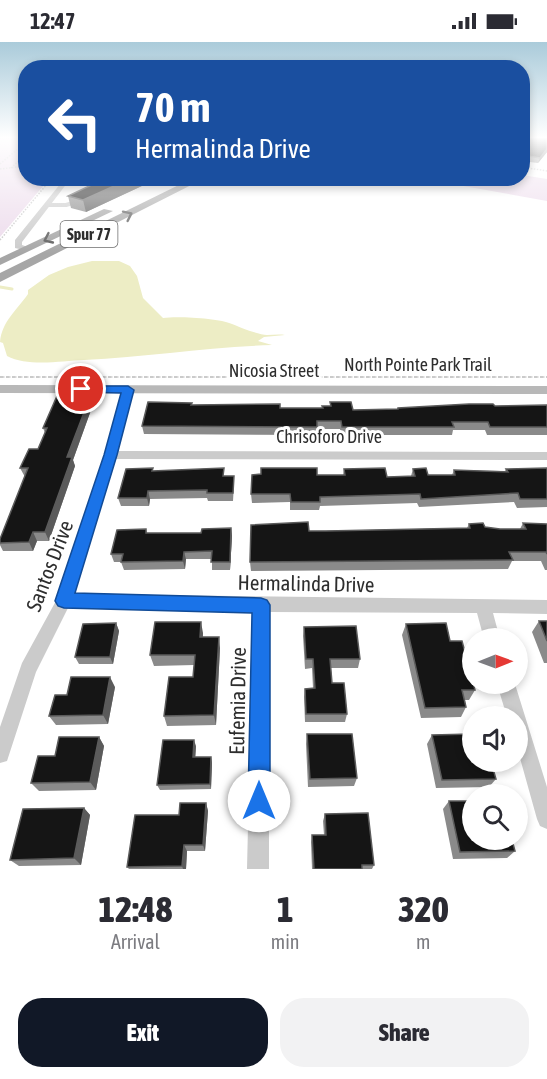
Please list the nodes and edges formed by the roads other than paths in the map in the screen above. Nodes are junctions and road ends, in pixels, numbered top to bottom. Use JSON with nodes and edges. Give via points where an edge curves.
{"nodes":[{"id":1,"x":62,"y":186,"type":"edge"},
{"id":2,"x":161,"y":186,"type":"edge"},
{"id":3,"x":185,"y":186,"type":"edge"},
{"id":4,"x":83,"y":198,"type":"edge"},
{"id":5,"x":47,"y":205,"type":"junction"},
{"id":6,"x":25,"y":249,"type":"junction"},
{"id":7,"x":0,"y":262,"type":"edge"},
{"id":8,"x":0,"y":278,"type":"edge"},
{"id":9,"x":0,"y":388,"type":"edge"},
{"id":10,"x":128,"y":390,"type":"junction"},
{"id":11,"x":547,"y":390,"type":"edge"},
{"id":12,"x":111,"y":455,"type":"junction"},
{"id":13,"x":547,"y":456,"type":"edge"},
{"id":14,"x":64,"y":601,"type":"junction"},
{"id":15,"x":261,"y":605,"type":"junction"},
{"id":16,"x":483,"y":607,"type":"junction"},
{"id":17,"x":547,"y":607,"type":"edge"},
{"id":18,"x":489,"y":628,"type":"edge"},
{"id":19,"x":0,"y":754,"type":"edge"},
{"id":20,"x":528,"y":755,"type":"edge"},
{"id":21,"x":547,"y":819,"type":"edge"},
{"id":22,"x":258,"y":869,"type":"edge"}],
"edges":[{"from":1,"to":5,"type":"street"},
{"from":2,"to":6,"type":"main road","number":"Spur 77","one_way":true},
{"from":8,"to":3,"type":"main road","number":"Spur 77","one_way":true},
{"from":4,"to":5,"type":"lane","via":[[66,205]]},
{"from":5,"to":6,"type":"street","via":[[18,242]]},
{"from":6,"to":7,"type":"main road","number":"Spur 77"},
{"from":9,"to":10,"type":"street","name":"Nicosia Street"},
{"from":10,"to":11,"type":"street","name":"Nicosia Street"},
{"from":10,"to":12,"type":"street","name":"Santos Drive"},
{"from":12,"to":13,"type":"street","name":"Chrisoforo Drive"},
{"from":12,"to":14,"type":"street","name":"Santos Drive"},
{"from":14,"to":15,"type":"street","name":"Hermalinda Drive"},
{"from":14,"to":19,"type":"street","name":"Santos Drive","via":[[28,669]]},
{"from":15,"to":16,"type":"street","name":"Hermalinda Drive"},
{"from":15,"to":22,"type":"street","name":"Eufemia Drive"},
{"from":16,"to":17,"type":"street","name":"Hermalinda Drive"},
{"from":16,"to":18,"type":"street"},
{"from":20,"to":21,"type":"street"}]}
